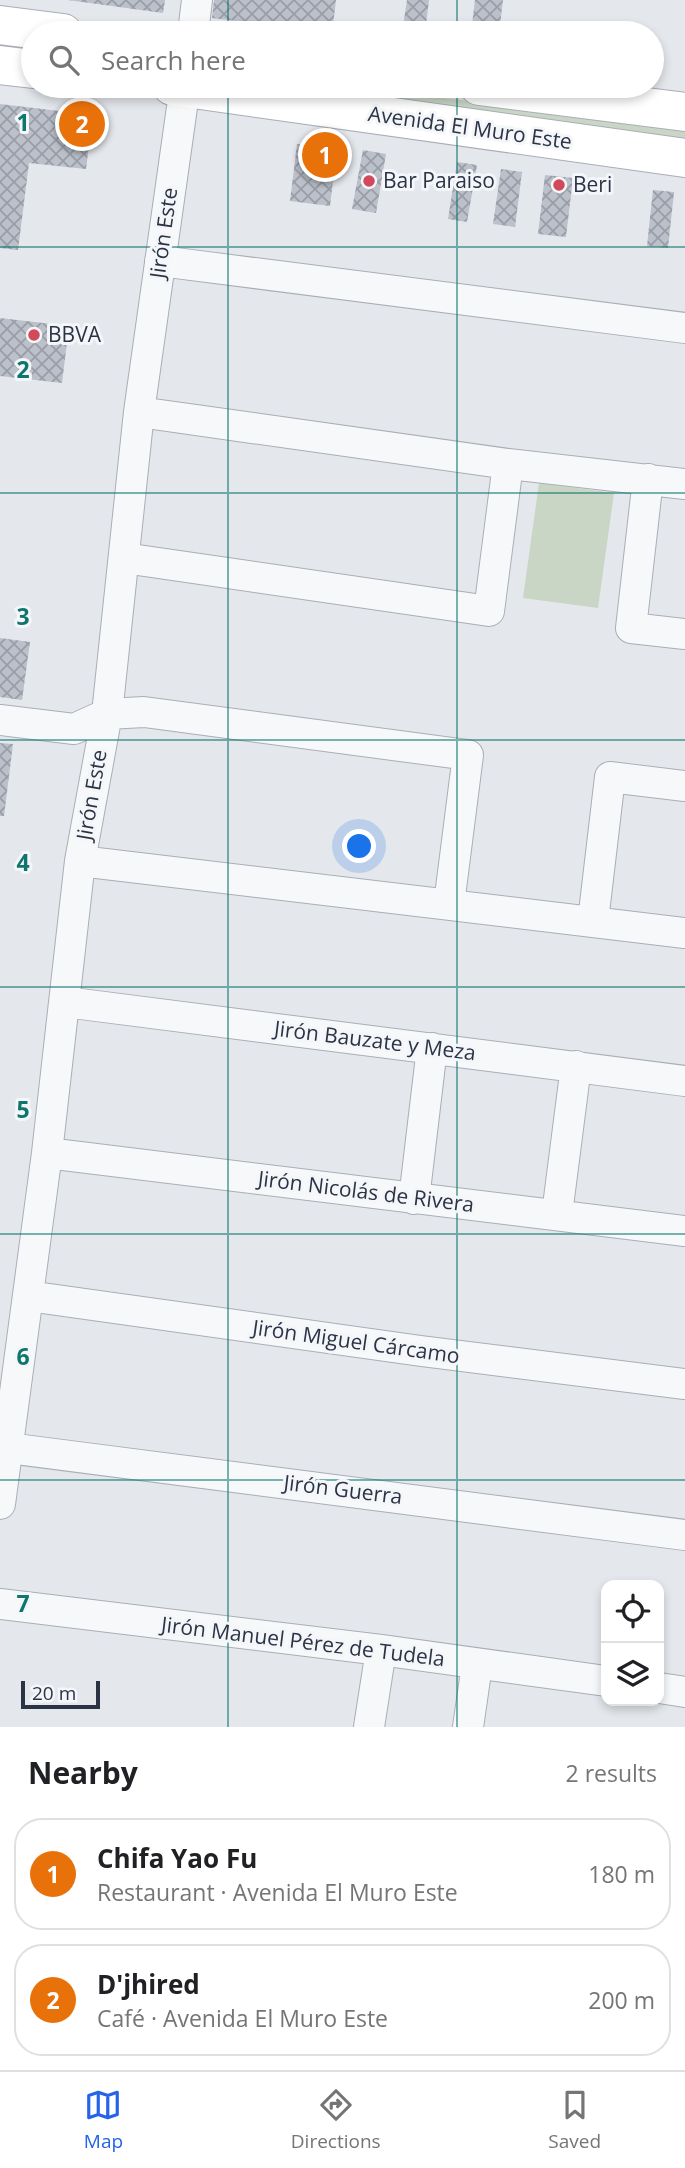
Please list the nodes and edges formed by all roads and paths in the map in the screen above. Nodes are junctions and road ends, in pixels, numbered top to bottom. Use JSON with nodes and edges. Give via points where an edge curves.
{"nodes":[{"id":1,"x":197,"y":0,"type":"edge"},
{"id":2,"x":194,"y":21,"type":"edge"},
{"id":3,"x":0,"y":25,"type":"edge"},
{"id":4,"x":21,"y":28,"type":"edge"},
{"id":5,"x":0,"y":65,"type":"edge"},
{"id":6,"x":21,"y":68,"type":"edge"},
{"id":7,"x":180,"y":98,"type":"edge"},
{"id":8,"x":265,"y":98,"type":"edge"},
{"id":9,"x":574,"y":98,"type":"edge"},
{"id":10,"x":685,"y":112,"type":"edge"},
{"id":11,"x":685,"y":158,"type":"edge"},
{"id":12,"x":160,"y":261,"type":"junction"},
{"id":13,"x":685,"y":328,"type":"edge"},
{"id":14,"x":139,"y":412,"type":"junction"},
{"id":15,"x":508,"y":464,"type":"junction"},
{"id":16,"x":648,"y":479,"type":"junction"},
{"id":17,"x":685,"y":484,"type":"edge"},
{"id":18,"x":124,"y":558,"type":"junction"},
{"id":19,"x":685,"y":634,"type":"edge"},
{"id":20,"x":107,"y":714,"type":"junction"},
{"id":21,"x":0,"y":720,"type":"edge"},
{"id":22,"x":685,"y":786,"type":"edge"},
{"id":23,"x":80,"y":861,"type":"junction"},
{"id":24,"x":449,"y":904,"type":"junction"},
{"id":25,"x":593,"y":921,"type":"junction"},
{"id":26,"x":685,"y":933,"type":"edge"},
{"id":27,"x":65,"y":1002,"type":"junction"},
{"id":28,"x":432,"y":1048,"type":"junction"},
{"id":29,"x":576,"y":1066,"type":"junction"},
{"id":30,"x":685,"y":1081,"type":"edge"},
{"id":31,"x":47,"y":1153,"type":"junction"},
{"id":32,"x":414,"y":1199,"type":"junction"},
{"id":33,"x":557,"y":1214,"type":"junction"},
{"id":34,"x":685,"y":1231,"type":"edge"},
{"id":35,"x":28,"y":1296,"type":"junction"},
{"id":36,"x":685,"y":1384,"type":"edge"},
{"id":37,"x":4,"y":1448,"type":"edge"},
{"id":38,"x":0,"y":1504,"type":"edge"},
{"id":39,"x":685,"y":1535,"type":"edge"},
{"id":40,"x":0,"y":1604,"type":"edge"},
{"id":41,"x":380,"y":1650,"type":"junction"},
{"id":42,"x":477,"y":1665,"type":"junction"},
{"id":43,"x":601,"y":1680,"type":"edge"},
{"id":44,"x":664,"y":1689,"type":"edge"},
{"id":45,"x":685,"y":1692,"type":"edge"},
{"id":46,"x":369,"y":1727,"type":"edge"},
{"id":47,"x":468,"y":1727,"type":"edge"}],
"edges":[{"from":1,"to":2,"type":"street"},
{"from":3,"to":4,"type":"main road"},
{"from":5,"to":6,"type":"main road"},
{"from":7,"to":12,"type":"street","name":"Jirón Este"},
{"from":8,"to":11,"type":"main road","name":"Avenida El Muro Este"},
{"from":9,"to":10,"type":"main road","name":"Avenida El Muro Este"},
{"from":12,"to":13,"type":"street"},
{"from":12,"to":14,"type":"street","name":"Jirón Este"},
{"from":14,"to":15,"type":"street"},
{"from":14,"to":18,"type":"street","name":"Jirón Este"},
{"from":15,"to":16,"type":"street"},
{"from":15,"to":18,"type":"street","via":[[489,611]]},
{"from":16,"to":17,"type":"street"},
{"from":16,"to":19,"type":"street","via":[[631,628]]},
{"from":18,"to":20,"type":"street","name":"Jirón Este"},
{"from":20,"to":21,"type":"street","via":[[74,729]]},
{"from":20,"to":23,"type":"street","name":"Jirón Este"},
{"from":20,"to":24,"type":"street","via":[[145,712],[468,755]]},
{"from":22,"to":25,"type":"street","via":[[610,777]]},
{"from":23,"to":24,"type":"street"},
{"from":23,"to":27,"type":"street","name":"Jirón Este"},
{"from":24,"to":25,"type":"street"},
{"from":25,"to":26,"type":"street"},
{"from":27,"to":28,"type":"street","name":"Jirón Bauzate y Meza"},
{"from":27,"to":31,"type":"street","name":"Jirón Este"},
{"from":28,"to":29,"type":"street","name":"Jirón Bauzate y Meza"},
{"from":28,"to":32,"type":"street"},
{"from":29,"to":30,"type":"street","name":"Jirón Bauzate y Meza"},
{"from":29,"to":33,"type":"street"},
{"from":31,"to":32,"type":"street","name":"Jirón Nicolás de Rivera"},
{"from":31,"to":35,"type":"street","name":"Jirón Este"},
{"from":32,"to":33,"type":"street","name":"Jirón Nicolás de Rivera"},
{"from":33,"to":34,"type":"street","name":"Jirón Nicolás de Rivera"},
{"from":35,"to":36,"type":"street","name":"Jirón Miguel Cárcamo"},
{"from":35,"to":37,"type":"street","name":"Jirón Este"},
{"from":37,"to":38,"type":"street","name":"Jirón Este"},
{"from":37,"to":39,"type":"street","name":"Jirón Guerra"},
{"from":40,"to":41,"type":"street","name":"Jirón Manuel Pérez de Tudela"},
{"from":41,"to":42,"type":"street","name":"Jirón Manuel Pérez de Tudela"},
{"from":41,"to":46,"type":"street"},
{"from":42,"to":43,"type":"street","name":"Jirón Manuel Pérez de Tudela"},
{"from":42,"to":47,"type":"street"},
{"from":44,"to":45,"type":"street"}]}
